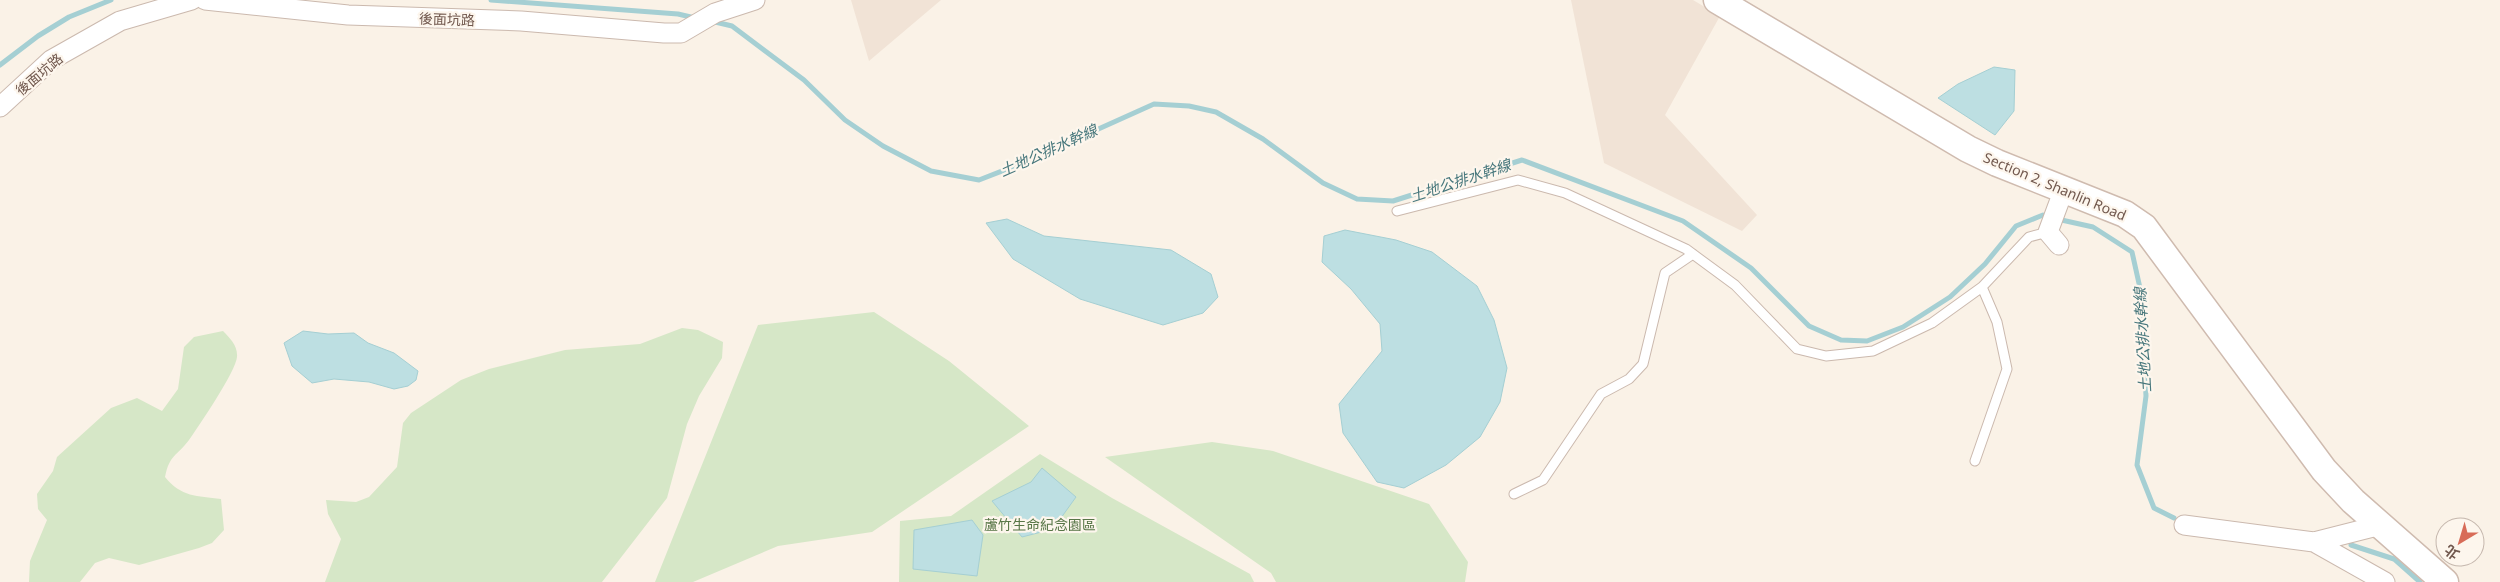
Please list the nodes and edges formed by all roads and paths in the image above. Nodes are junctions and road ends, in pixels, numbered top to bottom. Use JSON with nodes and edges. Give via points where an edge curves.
{"nodes":[{"id":1,"x":192,"y":0,"type":"edge"},
{"id":2,"x":205,"y":0,"type":"edge"},
{"id":3,"x":755,"y":0,"type":"edge"},
{"id":4,"x":1717,"y":0,"type":"edge"},
{"id":5,"x":0,"y":107,"type":"edge"},
{"id":6,"x":2061,"y":196,"type":"junction"},
{"id":7,"x":1397,"y":211,"type":"dead end"},
{"id":8,"x":2052,"y":235,"type":"joint"},
{"id":9,"x":1693,"y":254,"type":"junction"},
{"id":10,"x":1982,"y":287,"type":"junction"},
{"id":11,"x":1975,"y":461,"type":"dead end"},
{"id":12,"x":1514,"y":494,"type":"dead end"},
{"id":13,"x":2184,"y":525,"type":"dead end"},
{"id":14,"x":2381,"y":526,"type":"junction"},
{"id":15,"x":2314,"y":542,"type":"junction"},
{"id":16,"x":2385,"y":582,"type":"edge"},
{"id":17,"x":2445,"y":582,"type":"edge"}],
"edges":[{"from":1,"to":5,"type":"street","name":"後面坑路","via":[[120,21],[51,60]]},
{"from":2,"to":3,"type":"street","name":"後面坑路","via":[[348,15],[521,21],[681,33],[715,14]]},
{"from":4,"to":6,"type":"main road","name":"Section 2, Shanlin Road","via":[[1968,149]]},
{"from":6,"to":8,"type":"street"},
{"from":6,"to":14,"type":"main road","name":"Section 2, Shanlin Road","via":[[2125,214],[2144,227],[2324,470]]},
{"from":7,"to":9,"type":"lane","via":[[1518,180],[1565,193]]},
{"from":8,"to":10,"type":"lane","via":[[2029,237]]},
{"from":9,"to":10,"type":"lane","via":[[1736,285],[1797,349],[1826,356],[1873,351],[1932,323]]},
{"from":9,"to":12,"type":"lane","via":[[1665,274],[1643,364],[1629,379],[1601,394],[1542,480]]},
{"from":10,"to":11,"type":"lane","via":[[1997,322],[2008,369]]},
{"from":13,"to":15,"type":"street"},
{"from":14,"to":15,"type":"street"},
{"from":14,"to":17,"type":"main road","name":"Section 2, Shanlin Road"},
{"from":15,"to":16,"type":"street"}]}
